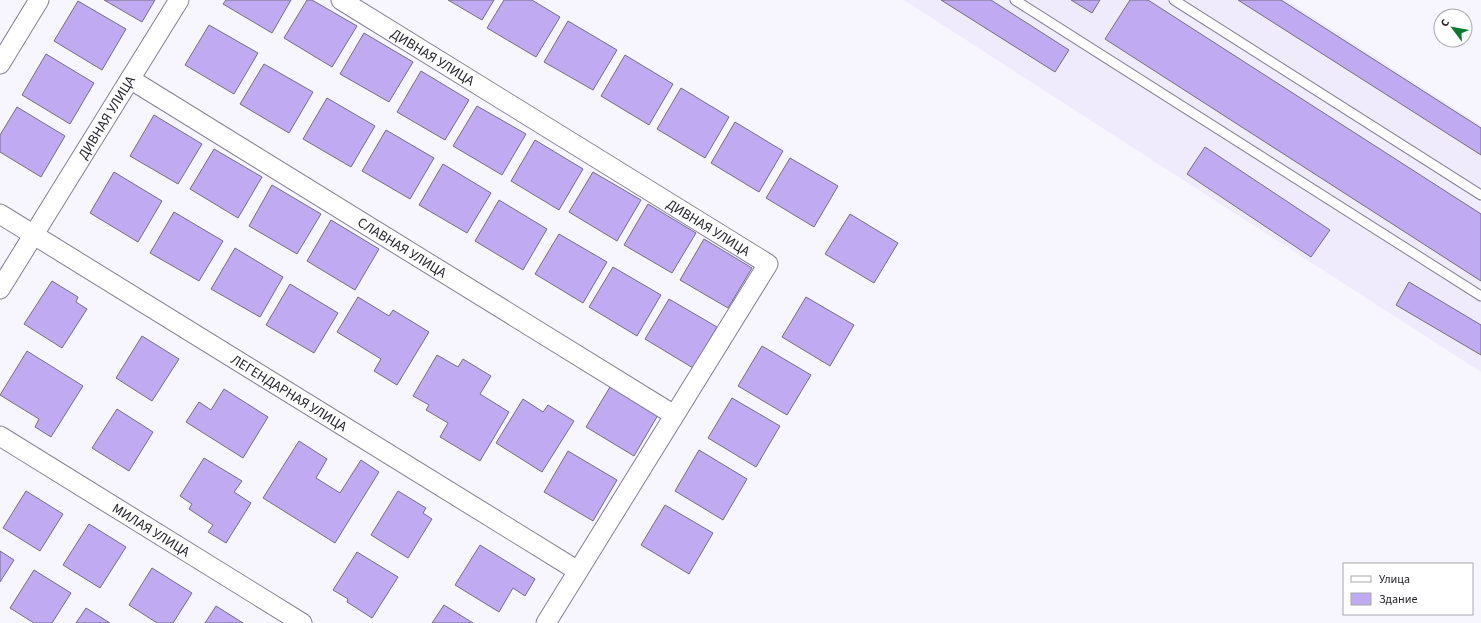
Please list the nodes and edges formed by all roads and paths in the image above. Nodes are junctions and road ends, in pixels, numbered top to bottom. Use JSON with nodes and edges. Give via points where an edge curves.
{"nodes":[{"id":1,"x":39,"y":0,"type":"edge"},
{"id":2,"x":178,"y":0,"type":"edge"},
{"id":3,"x":341,"y":0,"type":"edge"},
{"id":4,"x":1015,"y":0,"type":"edge"},
{"id":5,"x":1174,"y":0,"type":"edge"},
{"id":6,"x":0,"y":64,"type":"edge"},
{"id":7,"x":130,"y":79,"type":"junction"},
{"id":8,"x":1481,"y":195,"type":"edge"},
{"id":9,"x":0,"y":214,"type":"edge"},
{"id":10,"x":34,"y":234,"type":"junction"},
{"id":11,"x":0,"y":289,"type":"edge"},
{"id":12,"x":1481,"y":296,"type":"edge"},
{"id":13,"x":674,"y":416,"type":"junction"},
{"id":14,"x":0,"y":436,"type":"edge"},
{"id":15,"x":578,"y":571,"type":"junction"},
{"id":16,"x":302,"y":623,"type":"edge"},
{"id":17,"x":546,"y":623,"type":"edge"}],
"edges":[{"from":1,"to":6,"type":"street"},
{"from":2,"to":7,"type":"street","name":"ДИВНАЯ УЛИЦА"},
{"from":3,"to":13,"type":"street","name":"ДИВНАЯ УЛИЦА","via":[[768,264]]},
{"from":4,"to":12,"type":"lane"},
{"from":5,"to":8,"type":"lane"},
{"from":7,"to":10,"type":"street","name":"ДИВНАЯ УЛИЦА"},
{"from":7,"to":13,"type":"street","name":"СЛАВНАЯ УЛИЦА"},
{"from":9,"to":10,"type":"street","name":"ЛЕГЕНДАРНАЯ УЛИЦА"},
{"from":10,"to":11,"type":"street","name":"ДИВНАЯ УЛИЦА"},
{"from":10,"to":15,"type":"street","name":"ЛЕГЕНДАРНАЯ УЛИЦА"},
{"from":13,"to":15,"type":"street","name":"ДИВНАЯ УЛИЦА"},
{"from":14,"to":16,"type":"street","name":"МИЛАЯ УЛИЦА"},
{"from":15,"to":17,"type":"street","name":"ДИВНАЯ УЛИЦА"}]}
